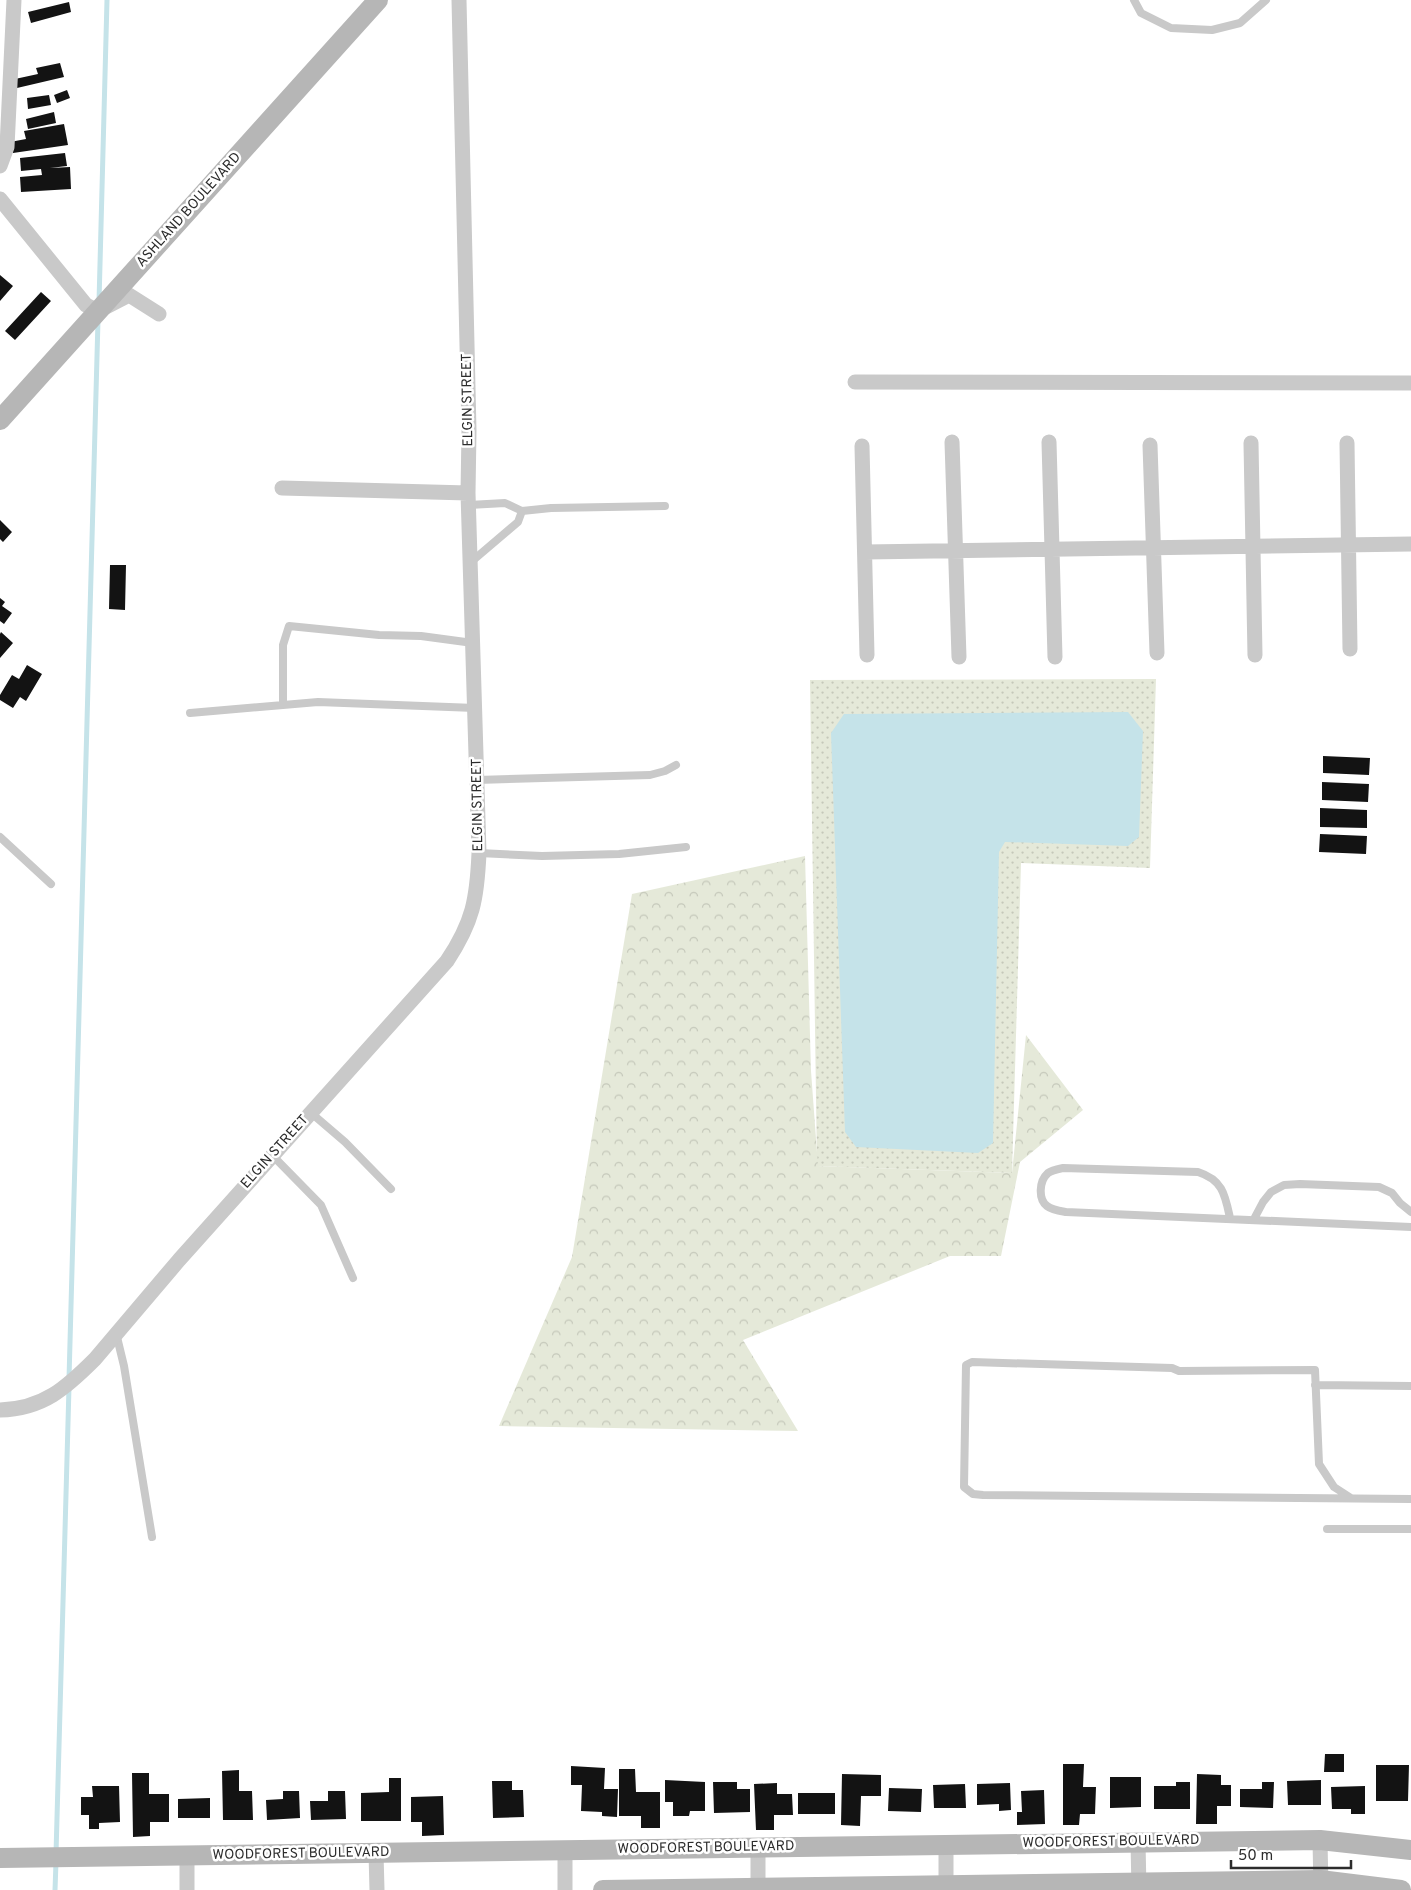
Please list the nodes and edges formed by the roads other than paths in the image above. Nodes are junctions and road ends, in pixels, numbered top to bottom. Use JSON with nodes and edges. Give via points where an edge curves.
{"nodes":[{"id":1,"x":378,"y":0,"type":"edge"},
{"id":2,"x":459,"y":0,"type":"edge"},
{"id":3,"x":1134,"y":0,"type":"edge"},
{"id":4,"x":1266,"y":0,"type":"edge"},
{"id":5,"x":9,"y":8,"type":"edge"},
{"id":6,"x":0,"y":166,"type":"edge"},
{"id":7,"x":0,"y":199,"type":"edge"},
{"id":8,"x":98,"y":311,"type":"junction"},
{"id":9,"x":159,"y":314,"type":"dead end"},
{"id":10,"x":855,"y":382,"type":"dead end"},
{"id":11,"x":1411,"y":383,"type":"edge"},
{"id":12,"x":0,"y":419,"type":"edge"},
{"id":13,"x":952,"y":442,"type":"dead end"},
{"id":14,"x":1049,"y":442,"type":"dead end"},
{"id":15,"x":1251,"y":444,"type":"dead end"},
{"id":16,"x":1347,"y":444,"type":"dead end"},
{"id":17,"x":1150,"y":445,"type":"dead end"},
{"id":18,"x":862,"y":446,"type":"dead end"},
{"id":19,"x":282,"y":488,"type":"dead end"},
{"id":20,"x":468,"y":499,"type":"junction"},
{"id":21,"x":665,"y":506,"type":"dead end"},
{"id":22,"x":522,"y":511,"type":"junction"},
{"id":23,"x":1411,"y":544,"type":"edge"},
{"id":24,"x":1348,"y":545,"type":"junction"},
{"id":25,"x":1252,"y":546,"type":"junction"},
{"id":26,"x":1154,"y":548,"type":"junction"},
{"id":27,"x":1052,"y":549,"type":"junction"},
{"id":28,"x":956,"y":551,"type":"junction"},
{"id":29,"x":865,"y":552,"type":"junction"},
{"id":30,"x":470,"y":562,"type":"junction"},
{"id":31,"x":473,"y":643,"type":"junction"},
{"id":32,"x":1350,"y":649,"type":"dead end"},
{"id":33,"x":1156,"y":653,"type":"dead end"},
{"id":34,"x":867,"y":654,"type":"dead end"},
{"id":35,"x":1255,"y":654,"type":"dead end"},
{"id":36,"x":958,"y":657,"type":"dead end"},
{"id":37,"x":1055,"y":657,"type":"dead end"},
{"id":38,"x":283,"y":705,"type":"junction"},
{"id":39,"x":475,"y":708,"type":"junction"},
{"id":40,"x":190,"y":714,"type":"dead end"},
{"id":41,"x":676,"y":765,"type":"dead end"},
{"id":42,"x":477,"y":780,"type":"junction"},
{"id":43,"x":0,"y":837,"type":"edge"},
{"id":44,"x":686,"y":847,"type":"dead end"},
{"id":45,"x":479,"y":853,"type":"junction"},
{"id":46,"x":51,"y":884,"type":"dead end"},
{"id":47,"x":310,"y":1112,"type":"junction"},
{"id":48,"x":272,"y":1155,"type":"junction"},
{"id":49,"x":391,"y":1189,"type":"dead end"},
{"id":50,"x":1411,"y":1212,"type":"edge"},
{"id":51,"x":1230,"y":1218,"type":"junction"},
{"id":52,"x":1254,"y":1219,"type":"junction"},
{"id":53,"x":1411,"y":1227,"type":"edge"},
{"id":54,"x":353,"y":1278,"type":"dead end"},
{"id":55,"x":116,"y":1334,"type":"junction"},
{"id":56,"x":1315,"y":1386,"type":"junction"},
{"id":57,"x":1411,"y":1386,"type":"edge"},
{"id":58,"x":0,"y":1410,"type":"edge"},
{"id":59,"x":1351,"y":1498,"type":"junction"},
{"id":60,"x":1411,"y":1499,"type":"edge"},
{"id":61,"x":1327,"y":1529,"type":"dead end"},
{"id":62,"x":1411,"y":1529,"type":"edge"},
{"id":63,"x":152,"y":1537,"type":"dead end"},
{"id":64,"x":1320,"y":1840,"type":"junction"},
{"id":65,"x":1138,"y":1842,"type":"junction"},
{"id":66,"x":946,"y":1845,"type":"junction"},
{"id":67,"x":758,"y":1847,"type":"junction"},
{"id":68,"x":566,"y":1850,"type":"junction"},
{"id":69,"x":1411,"y":1850,"type":"edge"},
{"id":70,"x":376,"y":1853,"type":"junction"},
{"id":71,"x":187,"y":1855,"type":"junction"},
{"id":72,"x":0,"y":1858,"type":"edge"},
{"id":73,"x":1321,"y":1885,"type":"edge"},
{"id":74,"x":1139,"y":1886,"type":"edge"},
{"id":75,"x":946,"y":1888,"type":"edge"},
{"id":76,"x":758,"y":1889,"type":"edge"},
{"id":77,"x":187,"y":1890,"type":"edge"},
{"id":78,"x":377,"y":1890,"type":"edge"},
{"id":79,"x":566,"y":1890,"type":"edge"},
{"id":80,"x":603,"y":1890,"type":"edge"},
{"id":81,"x":1401,"y":1890,"type":"edge"}],
"edges":[{"from":1,"to":8,"type":"main road","name":"ASHLAND BOULEVARD"},
{"from":2,"to":20,"type":"street","name":"ELGIN STREET"},
{"from":3,"to":4,"type":"lane","via":[[1141,13],[1171,28],[1212,30],[1240,23]]},
{"from":5,"to":6,"type":"street","via":[[7,147]]},
{"from":7,"to":8,"type":"street","via":[[86,305]]},
{"from":8,"to":9,"type":"street","via":[[129,295]]},
{"from":8,"to":12,"type":"main road","name":"ASHLAND BOULEVARD"},
{"from":10,"to":11,"type":"street"},
{"from":13,"to":28,"type":"street"},
{"from":14,"to":27,"type":"street"},
{"from":15,"to":25,"type":"street"},
{"from":16,"to":24,"type":"street"},
{"from":17,"to":26,"type":"street"},
{"from":18,"to":29,"type":"street"},
{"from":19,"to":20,"type":"street"},
{"from":20,"to":22,"type":"lane","via":[[505,503]]},
{"from":20,"to":30,"type":"street","name":"ELGIN STREET"},
{"from":21,"to":22,"type":"lane"},
{"from":22,"to":30,"type":"lane","via":[[518,522]]},
{"from":23,"to":24,"type":"street"},
{"from":24,"to":25,"type":"street"},
{"from":24,"to":32,"type":"street"},
{"from":25,"to":26,"type":"street"},
{"from":25,"to":35,"type":"street"},
{"from":26,"to":27,"type":"street"},
{"from":26,"to":33,"type":"street"},
{"from":27,"to":28,"type":"street"},
{"from":27,"to":37,"type":"street"},
{"from":28,"to":29,"type":"street"},
{"from":28,"to":36,"type":"street"},
{"from":29,"to":34,"type":"street"},
{"from":30,"to":31,"type":"street","name":"ELGIN STREET"},
{"from":31,"to":38,"type":"lane","via":[[289,626],[283,645]]},
{"from":31,"to":39,"type":"street","name":"ELGIN STREET"},
{"from":38,"to":39,"type":"lane","via":[[318,702]]},
{"from":38,"to":40,"type":"lane"},
{"from":39,"to":42,"type":"street","name":"ELGIN STREET"},
{"from":41,"to":42,"type":"lane","via":[[650,774]]},
{"from":42,"to":45,"type":"street","name":"ELGIN STREET"},
{"from":43,"to":46,"type":"lane"},
{"from":44,"to":45,"type":"lane","via":[[619,854]]},
{"from":45,"to":47,"type":"street","name":"ELGIN STREET","via":[[477,890],[472,915],[462,939],[429,982]]},
{"from":47,"to":48,"type":"street","name":"ELGIN STREET"},
{"from":47,"to":49,"type":"lane"},
{"from":48,"to":54,"type":"lane","via":[[321,1205]]},
{"from":48,"to":55,"type":"street","name":"ELGIN STREET"},
{"from":50,"to":52,"type":"lane","via":[[1392,1193],[1378,1187],[1300,1184],[1284,1185],[1271,1192]]},
{"from":51,"to":51,"type":"lane","via":[[1066,1212],[1047,1206],[1041,1191],[1047,1174],[1063,1168],[1198,1172],[1211,1176],[1220,1185]]},
{"from":51,"to":52,"type":"lane"},
{"from":52,"to":53,"type":"lane"},
{"from":55,"to":58,"type":"street","name":"ELGIN STREET","via":[[80,1374],[52,1396],[28,1407]]},
{"from":55,"to":63,"type":"lane"},
{"from":56,"to":57,"type":"lane"},
{"from":56,"to":59,"type":"lane","via":[[1319,1464],[1334,1487]]},
{"from":56,"to":59,"type":"lane","via":[[1314,1370],[1179,1370],[972,1362],[966,1366],[964,1487],[973,1494],[983,1495]]},
{"from":59,"to":60,"type":"lane"},
{"from":61,"to":62,"type":"lane"},
{"from":64,"to":65,"type":"main road","name":"WOODFOREST BOULEVARD"},
{"from":64,"to":69,"type":"main road","name":"WOODFOREST BOULEVARD"},
{"from":64,"to":73,"type":"street"},
{"from":65,"to":66,"type":"main road","name":"WOODFOREST BOULEVARD"},
{"from":65,"to":74,"type":"street"},
{"from":66,"to":67,"type":"main road","name":"WOODFOREST BOULEVARD"},
{"from":66,"to":75,"type":"street"},
{"from":67,"to":68,"type":"main road","name":"WOODFOREST BOULEVARD"},
{"from":67,"to":76,"type":"street"},
{"from":68,"to":70,"type":"main road","name":"WOODFOREST BOULEVARD"},
{"from":68,"to":79,"type":"street"},
{"from":70,"to":71,"type":"main road","name":"WOODFOREST BOULEVARD"},
{"from":70,"to":78,"type":"street"},
{"from":71,"to":72,"type":"main road","name":"WOODFOREST BOULEVARD"},
{"from":71,"to":77,"type":"street"},
{"from":73,"to":74,"type":"main road"},
{"from":73,"to":81,"type":"main road"},
{"from":74,"to":75,"type":"main road"},
{"from":75,"to":76,"type":"main road"},
{"from":76,"to":80,"type":"main road"}]}
